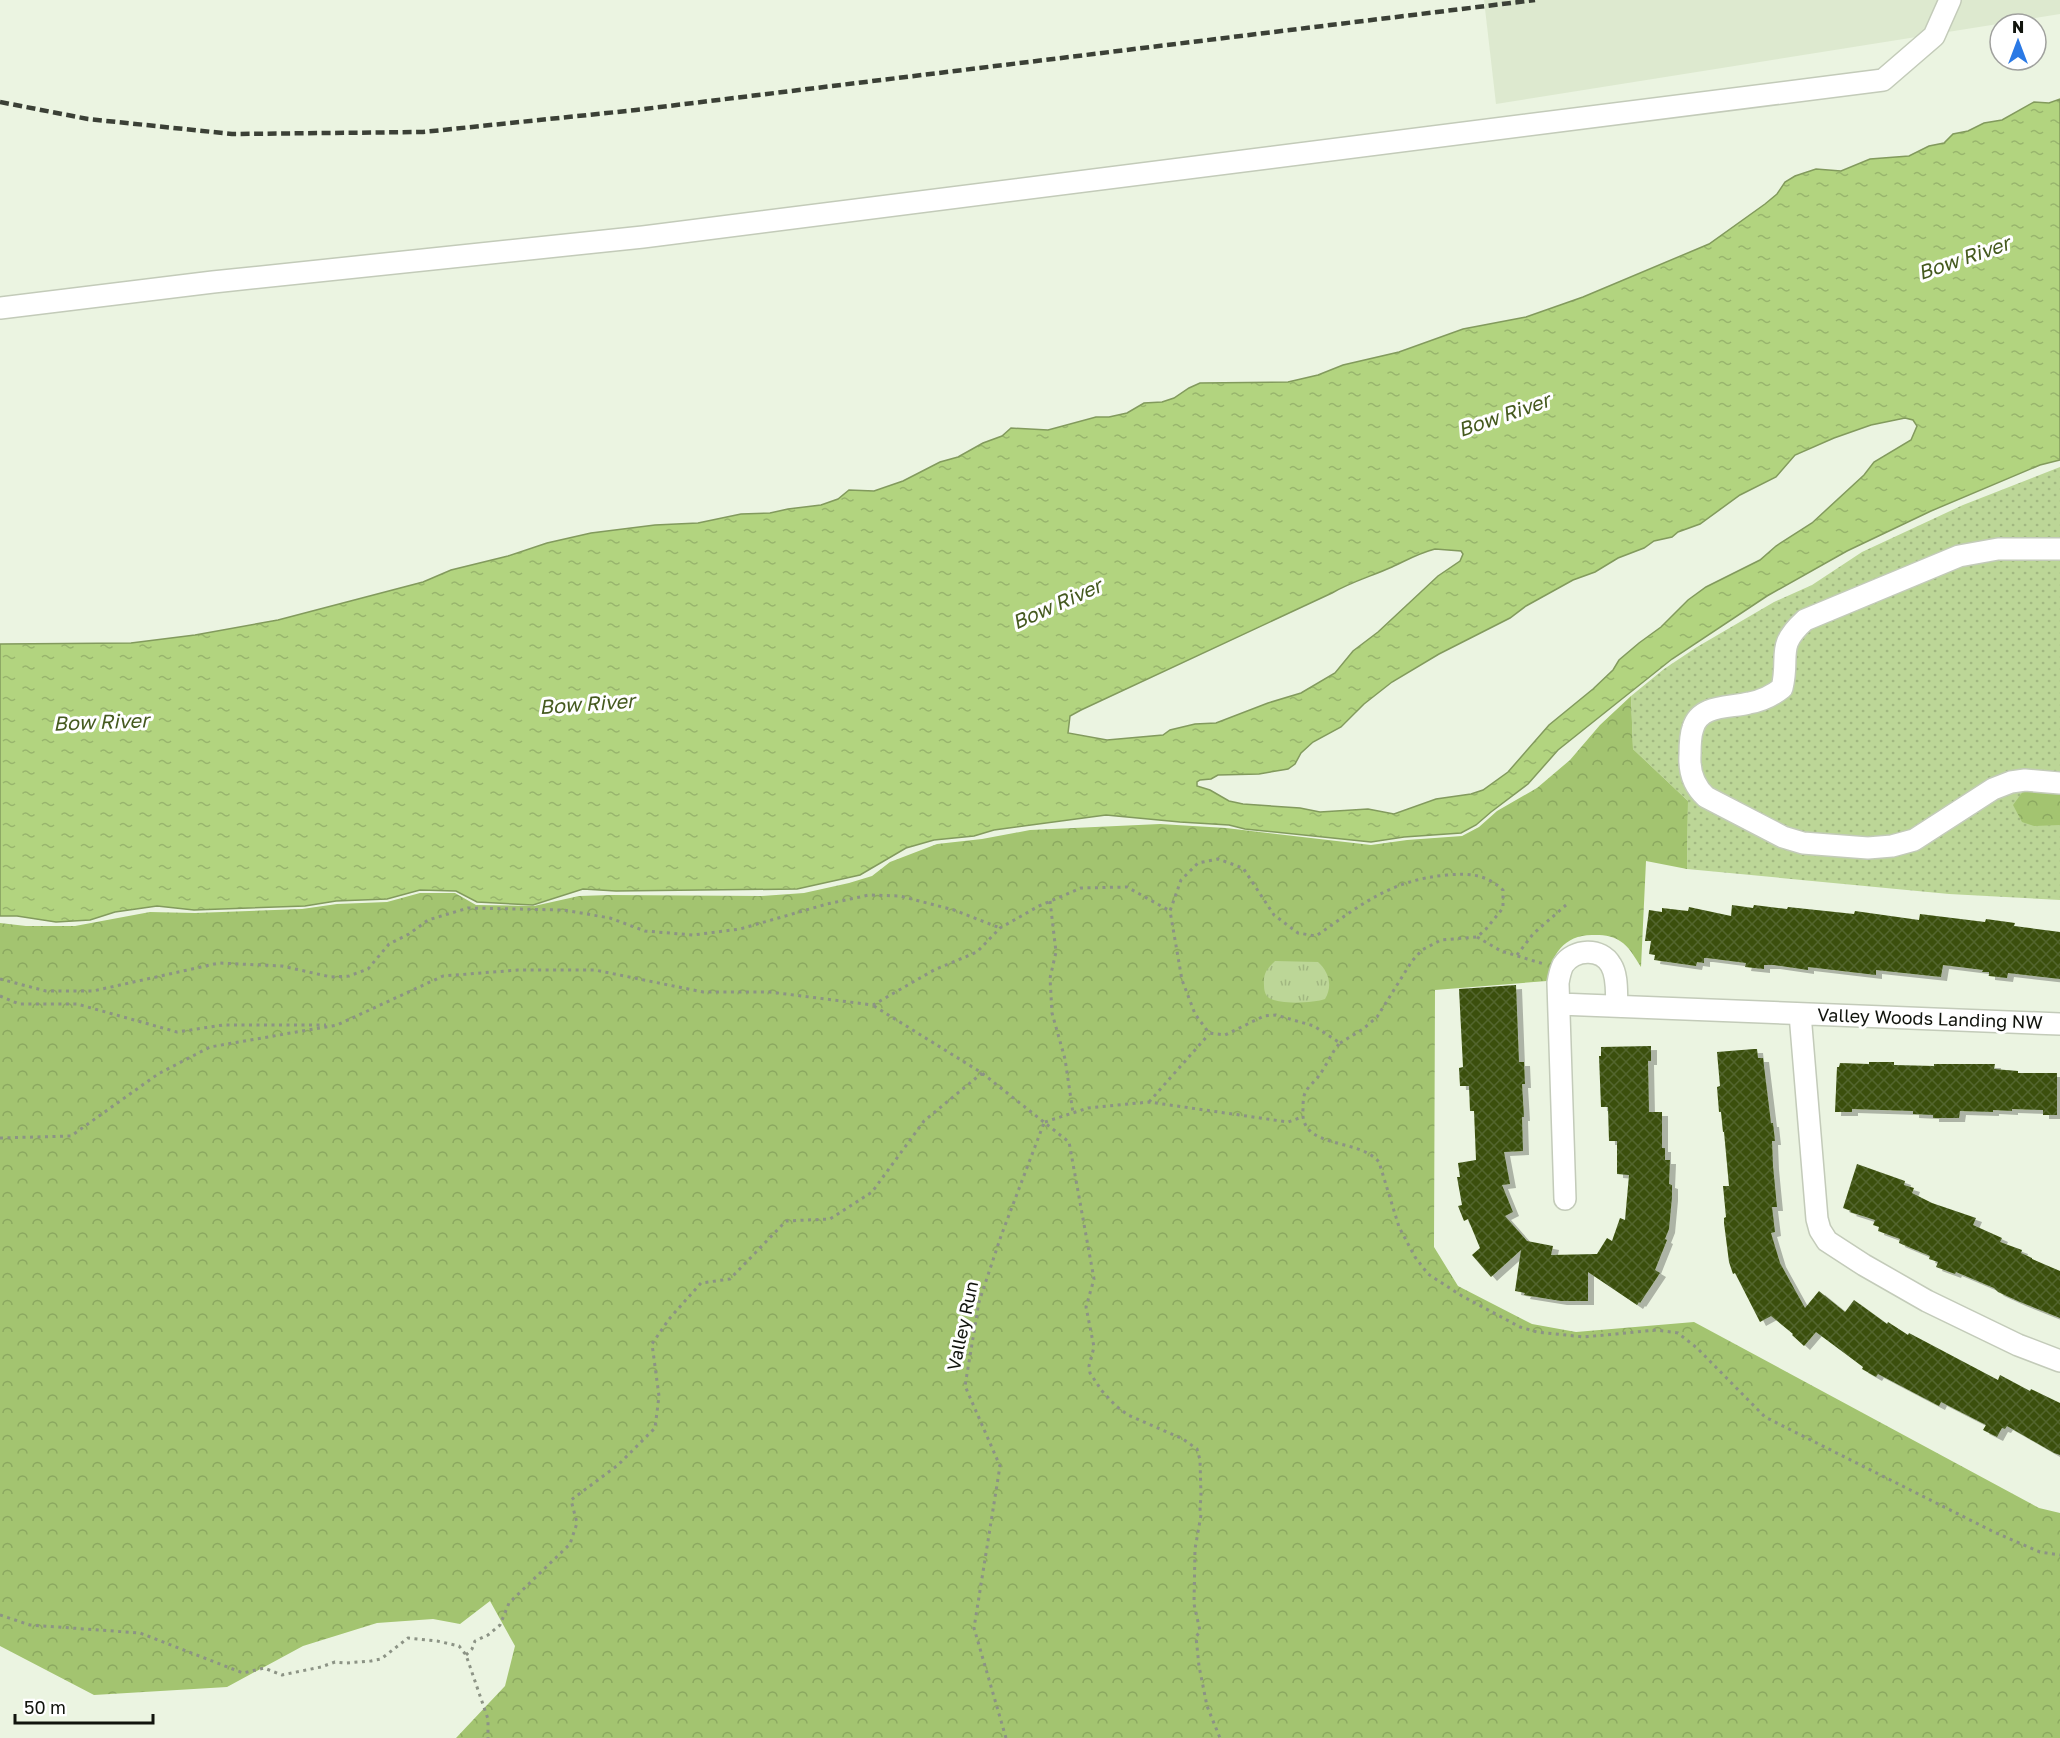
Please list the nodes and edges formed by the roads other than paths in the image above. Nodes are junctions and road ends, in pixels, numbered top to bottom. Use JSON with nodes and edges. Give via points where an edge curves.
{"nodes":[{"id":1,"x":1950,"y":0,"type":"edge"},
{"id":2,"x":0,"y":308,"type":"edge"},
{"id":3,"x":2060,"y":549,"type":"edge"},
{"id":4,"x":2060,"y":783,"type":"edge"},
{"id":5,"x":1559,"y":1004,"type":"junction"},
{"id":6,"x":1617,"y":1006,"type":"junction"},
{"id":7,"x":1800,"y":1014,"type":"junction"},
{"id":8,"x":2060,"y":1024,"type":"edge"},
{"id":9,"x":1565,"y":1199,"type":"dead end"},
{"id":10,"x":2060,"y":1361,"type":"edge"}],
"edges":[{"from":1,"to":2,"type":"street","via":[[1934,36],[1883,80],[643,237]]},
{"from":3,"to":4,"type":"street","via":[[1998,549],[1959,556],[1805,620],[1786,640],[1782,688],[1764,699],[1715,708],[1699,717],[1693,727],[1690,761],[1699,790],[1706,796],[1783,837],[1823,846],[1892,846],[1914,840],[1993,789],[2025,780]]},
{"from":5,"to":6,"type":"street"},
{"from":5,"to":6,"type":"street","via":[[1558,983],[1563,965],[1580,953],[1595,953],[1613,967]]},
{"from":5,"to":9,"type":"street"},
{"from":6,"to":7,"type":"street","name":"Valley Woods Landing NW"},
{"from":7,"to":8,"type":"street","name":"Valley Woods Landing NW"},
{"from":7,"to":10,"type":"street","via":[[1817,1219],[1827,1241],[1927,1301]]}]}
